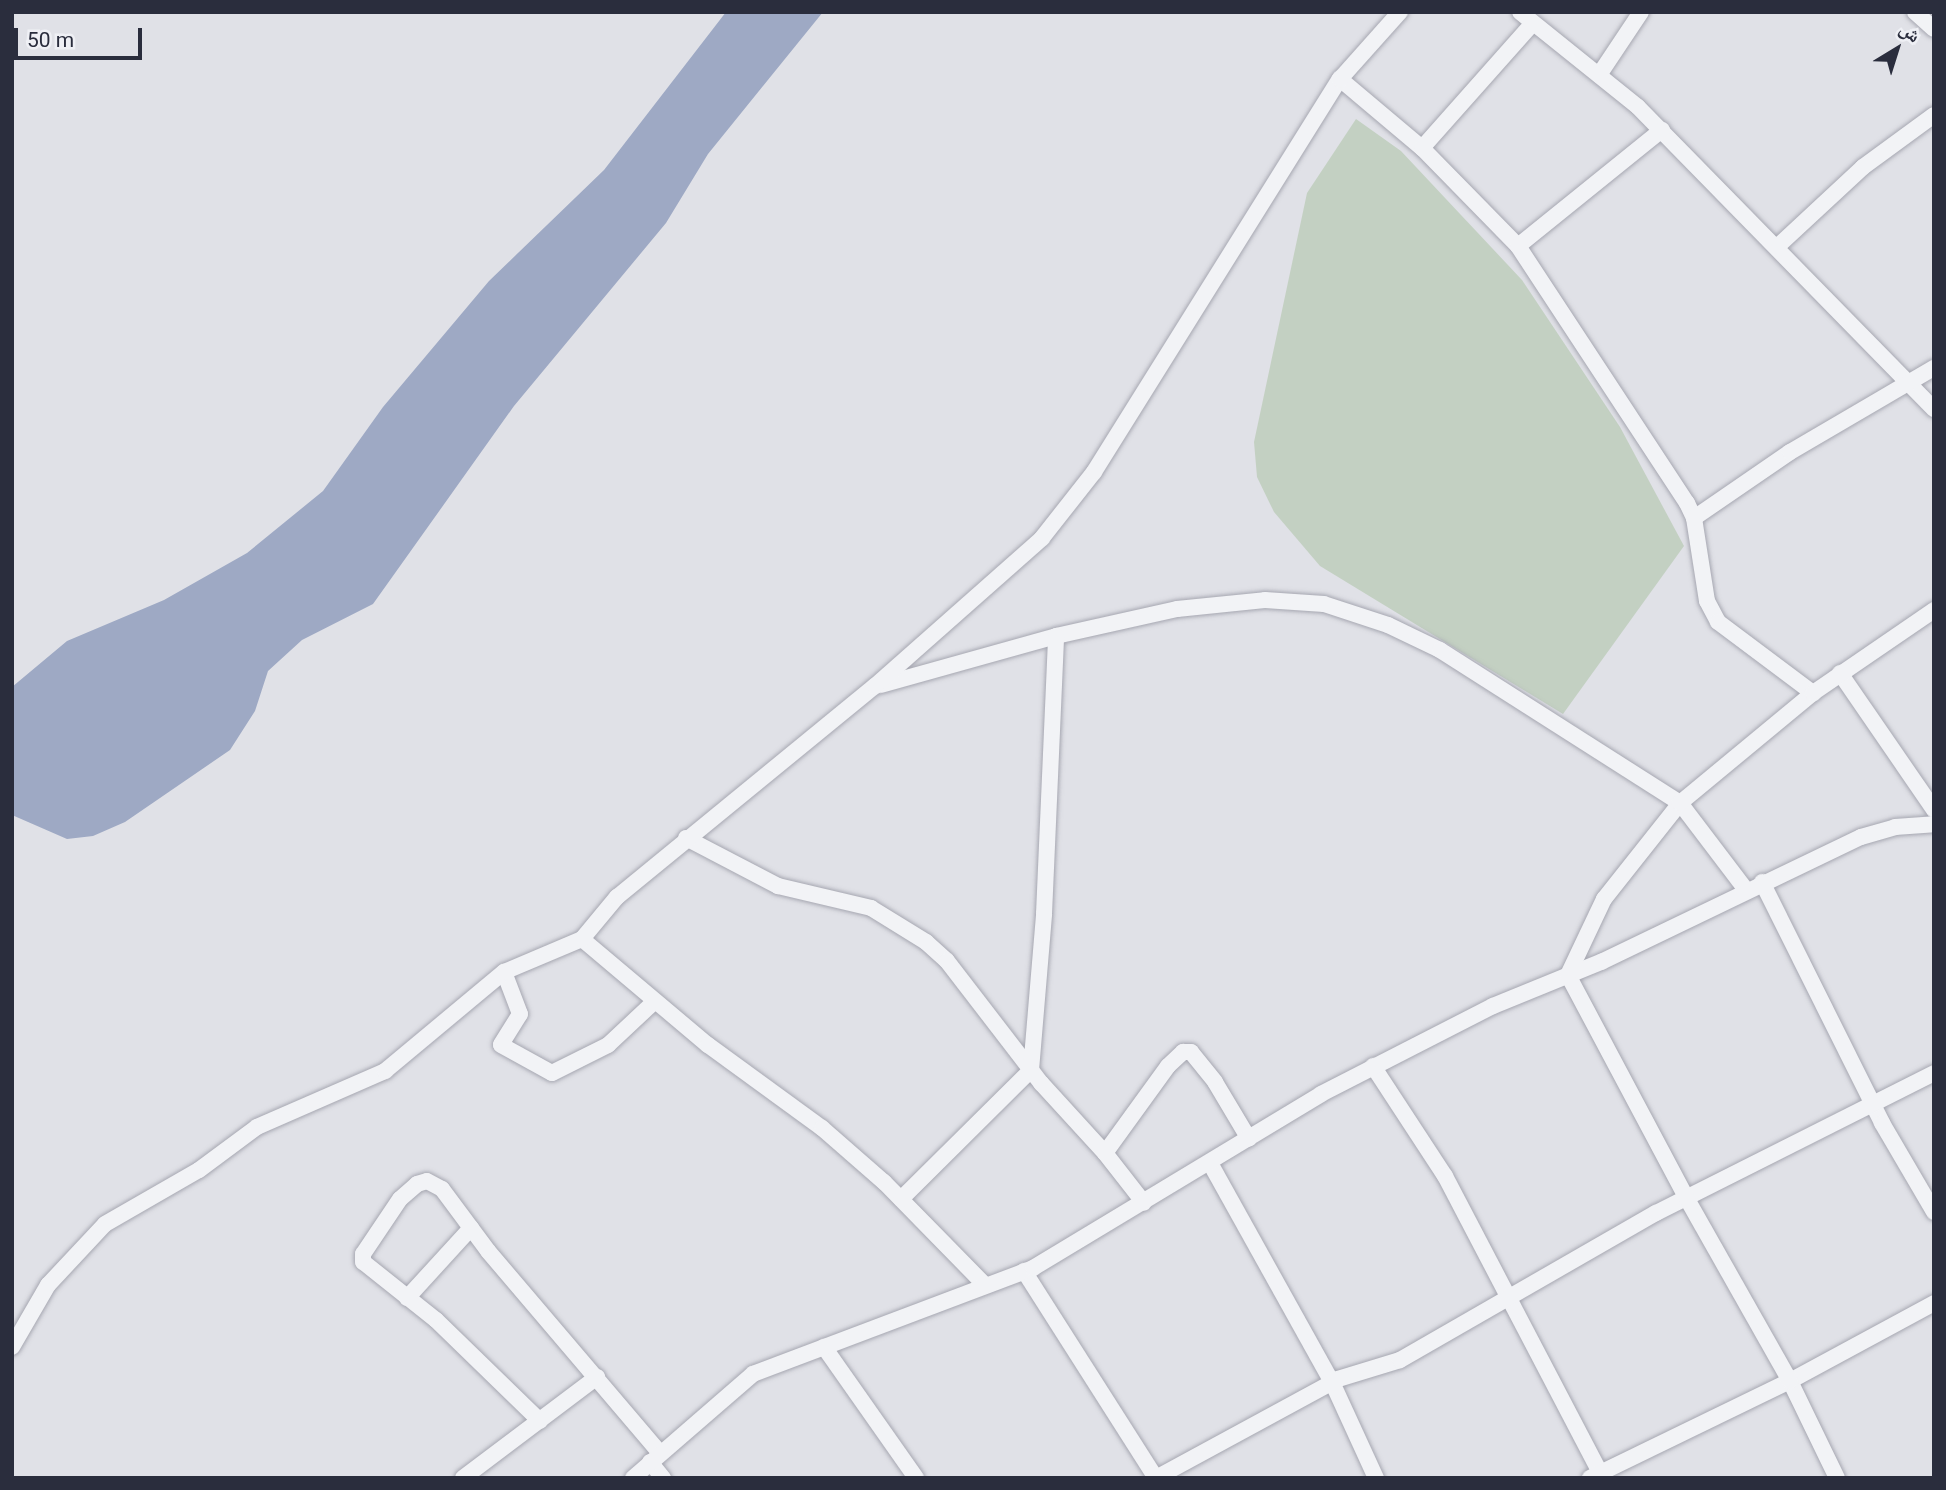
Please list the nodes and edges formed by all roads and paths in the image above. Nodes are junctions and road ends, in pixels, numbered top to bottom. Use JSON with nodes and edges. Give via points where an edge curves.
{"nodes":[{"id":1,"x":1401,"y":12,"type":"edge"},
{"id":2,"x":1520,"y":12,"type":"edge"},
{"id":3,"x":1641,"y":12,"type":"edge"},
{"id":4,"x":1915,"y":12,"type":"edge"},
{"id":5,"x":1533,"y":23,"type":"junction"},
{"id":6,"x":1934,"y":29,"type":"edge"},
{"id":7,"x":1600,"y":75,"type":"junction"},
{"id":8,"x":1340,"y":79,"type":"junction"},
{"id":9,"x":1934,"y":115,"type":"edge"},
{"id":10,"x":1662,"y":130,"type":"junction"},
{"id":11,"x":1422,"y":148,"type":"junction"},
{"id":12,"x":1518,"y":246,"type":"junction"},
{"id":13,"x":1778,"y":246,"type":"junction"},
{"id":14,"x":1934,"y":368,"type":"edge"},
{"id":15,"x":1909,"y":381,"type":"junction"},
{"id":16,"x":1934,"y":409,"type":"edge"},
{"id":17,"x":1693,"y":518,"type":"junction"},
{"id":18,"x":1934,"y":610,"type":"edge"},
{"id":19,"x":1056,"y":636,"type":"junction"},
{"id":20,"x":1840,"y":673,"type":"junction"},
{"id":21,"x":875,"y":687,"type":"junction"},
{"id":22,"x":1813,"y":693,"type":"junction"},
{"id":23,"x":1680,"y":803,"type":"junction"},
{"id":24,"x":1934,"y":810,"type":"edge"},
{"id":25,"x":1934,"y":824,"type":"edge"},
{"id":26,"x":686,"y":838,"type":"junction"},
{"id":27,"x":1762,"y":883,"type":"junction"},
{"id":28,"x":1746,"y":890,"type":"junction"},
{"id":29,"x":582,"y":939,"type":"junction"},
{"id":30,"x":504,"y":972,"type":"junction"},
{"id":31,"x":1568,"y":975,"type":"junction"},
{"id":32,"x":655,"y":1002,"type":"junction"},
{"id":33,"x":1373,"y":1066,"type":"junction"},
{"id":34,"x":1031,"y":1070,"type":"junction"},
{"id":35,"x":1934,"y":1073,"type":"edge"},
{"id":36,"x":1871,"y":1102,"type":"junction"},
{"id":37,"x":1249,"y":1139,"type":"junction"},
{"id":38,"x":1105,"y":1153,"type":"junction"},
{"id":39,"x":1210,"y":1163,"type":"junction"},
{"id":40,"x":1685,"y":1197,"type":"junction"},
{"id":41,"x":901,"y":1199,"type":"junction"},
{"id":42,"x":1144,"y":1203,"type":"junction"},
{"id":43,"x":1934,"y":1212,"type":"edge"},
{"id":44,"x":471,"y":1228,"type":"junction"},
{"id":45,"x":1024,"y":1272,"type":"junction"},
{"id":46,"x":984,"y":1284,"type":"junction"},
{"id":47,"x":1510,"y":1296,"type":"junction"},
{"id":48,"x":407,"y":1298,"type":"junction"},
{"id":49,"x":1934,"y":1303,"type":"edge"},
{"id":50,"x":12,"y":1347,"type":"edge"},
{"id":51,"x":824,"y":1347,"type":"junction"},
{"id":52,"x":597,"y":1377,"type":"junction"},
{"id":53,"x":1790,"y":1381,"type":"junction"},
{"id":54,"x":1332,"y":1382,"type":"junction"},
{"id":55,"x":540,"y":1421,"type":"junction"},
{"id":56,"x":654,"y":1457,"type":"junction"},
{"id":57,"x":1598,"y":1476,"type":"edge"},
{"id":58,"x":464,"y":1477,"type":"edge"},
{"id":59,"x":633,"y":1478,"type":"edge"},
{"id":60,"x":663,"y":1478,"type":"edge"},
{"id":61,"x":916,"y":1478,"type":"edge"},
{"id":62,"x":1156,"y":1478,"type":"edge"},
{"id":63,"x":1377,"y":1478,"type":"edge"},
{"id":64,"x":1836,"y":1478,"type":"edge"}],
"edges":[{"from":1,"to":8,"type":"street"},
{"from":2,"to":5,"type":"street"},
{"from":3,"to":7,"type":"street"},
{"from":4,"to":6,"type":"street"},
{"from":5,"to":7,"type":"street"},
{"from":5,"to":11,"type":"street"},
{"from":7,"to":10,"type":"street"},
{"from":8,"to":11,"type":"street"},
{"from":8,"to":21,"type":"street","via":[[1094,472],[1042,538]]},
{"from":9,"to":13,"type":"street","via":[[1863,167]]},
{"from":10,"to":12,"type":"street"},
{"from":10,"to":13,"type":"street"},
{"from":11,"to":12,"type":"street"},
{"from":12,"to":17,"type":"street"},
{"from":13,"to":15,"type":"street"},
{"from":14,"to":15,"type":"street"},
{"from":15,"to":16,"type":"street"},
{"from":15,"to":17,"type":"street","via":[[1790,452]]},
{"from":17,"to":22,"type":"street","via":[[1707,601],[1718,622]]},
{"from":18,"to":20,"type":"street"},
{"from":19,"to":21,"type":"street"},
{"from":19,"to":23,"type":"street","via":[[1216,604],[1324,604],[1388,625],[1440,650]]},
{"from":19,"to":34,"type":"street","via":[[1044,914]]},
{"from":20,"to":22,"type":"street"},
{"from":20,"to":24,"type":"street"},
{"from":21,"to":26,"type":"street"},
{"from":22,"to":23,"type":"street"},
{"from":23,"to":28,"type":"street"},
{"from":23,"to":31,"type":"street","via":[[1604,899]]},
{"from":25,"to":27,"type":"street","via":[[1879,831]]},
{"from":26,"to":29,"type":"street","via":[[617,897]]},
{"from":26,"to":34,"type":"street","via":[[778,886],[871,908],[926,942],[947,961]]},
{"from":27,"to":28,"type":"street"},
{"from":27,"to":36,"type":"street"},
{"from":28,"to":31,"type":"street"},
{"from":29,"to":30,"type":"street"},
{"from":29,"to":32,"type":"street"},
{"from":30,"to":32,"type":"street","via":[[520,1014],[501,1045],[552,1073],[608,1045]]},
{"from":30,"to":50,"type":"street","via":[[385,1071],[257,1127],[199,1170],[105,1224],[48,1285]]},
{"from":31,"to":33,"type":"street","via":[[1493,1006]]},
{"from":31,"to":40,"type":"street"},
{"from":32,"to":41,"type":"street","via":[[822,1128]]},
{"from":33,"to":37,"type":"street"},
{"from":33,"to":47,"type":"street","via":[[1446,1176]]},
{"from":34,"to":38,"type":"street"},
{"from":34,"to":41,"type":"street"},
{"from":35,"to":36,"type":"street"},
{"from":36,"to":40,"type":"street"},
{"from":36,"to":43,"type":"street"},
{"from":37,"to":38,"type":"street","via":[[1215,1082],[1191,1052],[1183,1052],[1175,1056]]},
{"from":37,"to":39,"type":"street"},
{"from":38,"to":42,"type":"street"},
{"from":39,"to":42,"type":"street"},
{"from":39,"to":54,"type":"street"},
{"from":40,"to":47,"type":"street"},
{"from":40,"to":53,"type":"street"},
{"from":41,"to":46,"type":"street"},
{"from":42,"to":45,"type":"street"},
{"from":44,"to":48,"type":"street"},
{"from":44,"to":48,"type":"street","via":[[443,1189],[427,1181],[400,1199],[362,1259]]},
{"from":44,"to":52,"type":"street"},
{"from":45,"to":46,"type":"street"},
{"from":45,"to":62,"type":"street"},
{"from":46,"to":51,"type":"street"},
{"from":47,"to":54,"type":"street","via":[[1400,1360]]},
{"from":47,"to":57,"type":"street"},
{"from":48,"to":55,"type":"street","via":[[436,1320]]},
{"from":49,"to":53,"type":"street"},
{"from":51,"to":56,"type":"street","via":[[738,1383]]},
{"from":51,"to":61,"type":"street"},
{"from":52,"to":55,"type":"street"},
{"from":52,"to":56,"type":"street"},
{"from":53,"to":57,"type":"street"},
{"from":53,"to":64,"type":"street"},
{"from":54,"to":62,"type":"street"},
{"from":54,"to":63,"type":"street"},
{"from":55,"to":58,"type":"street"},
{"from":56,"to":59,"type":"street"},
{"from":56,"to":60,"type":"street"}]}
